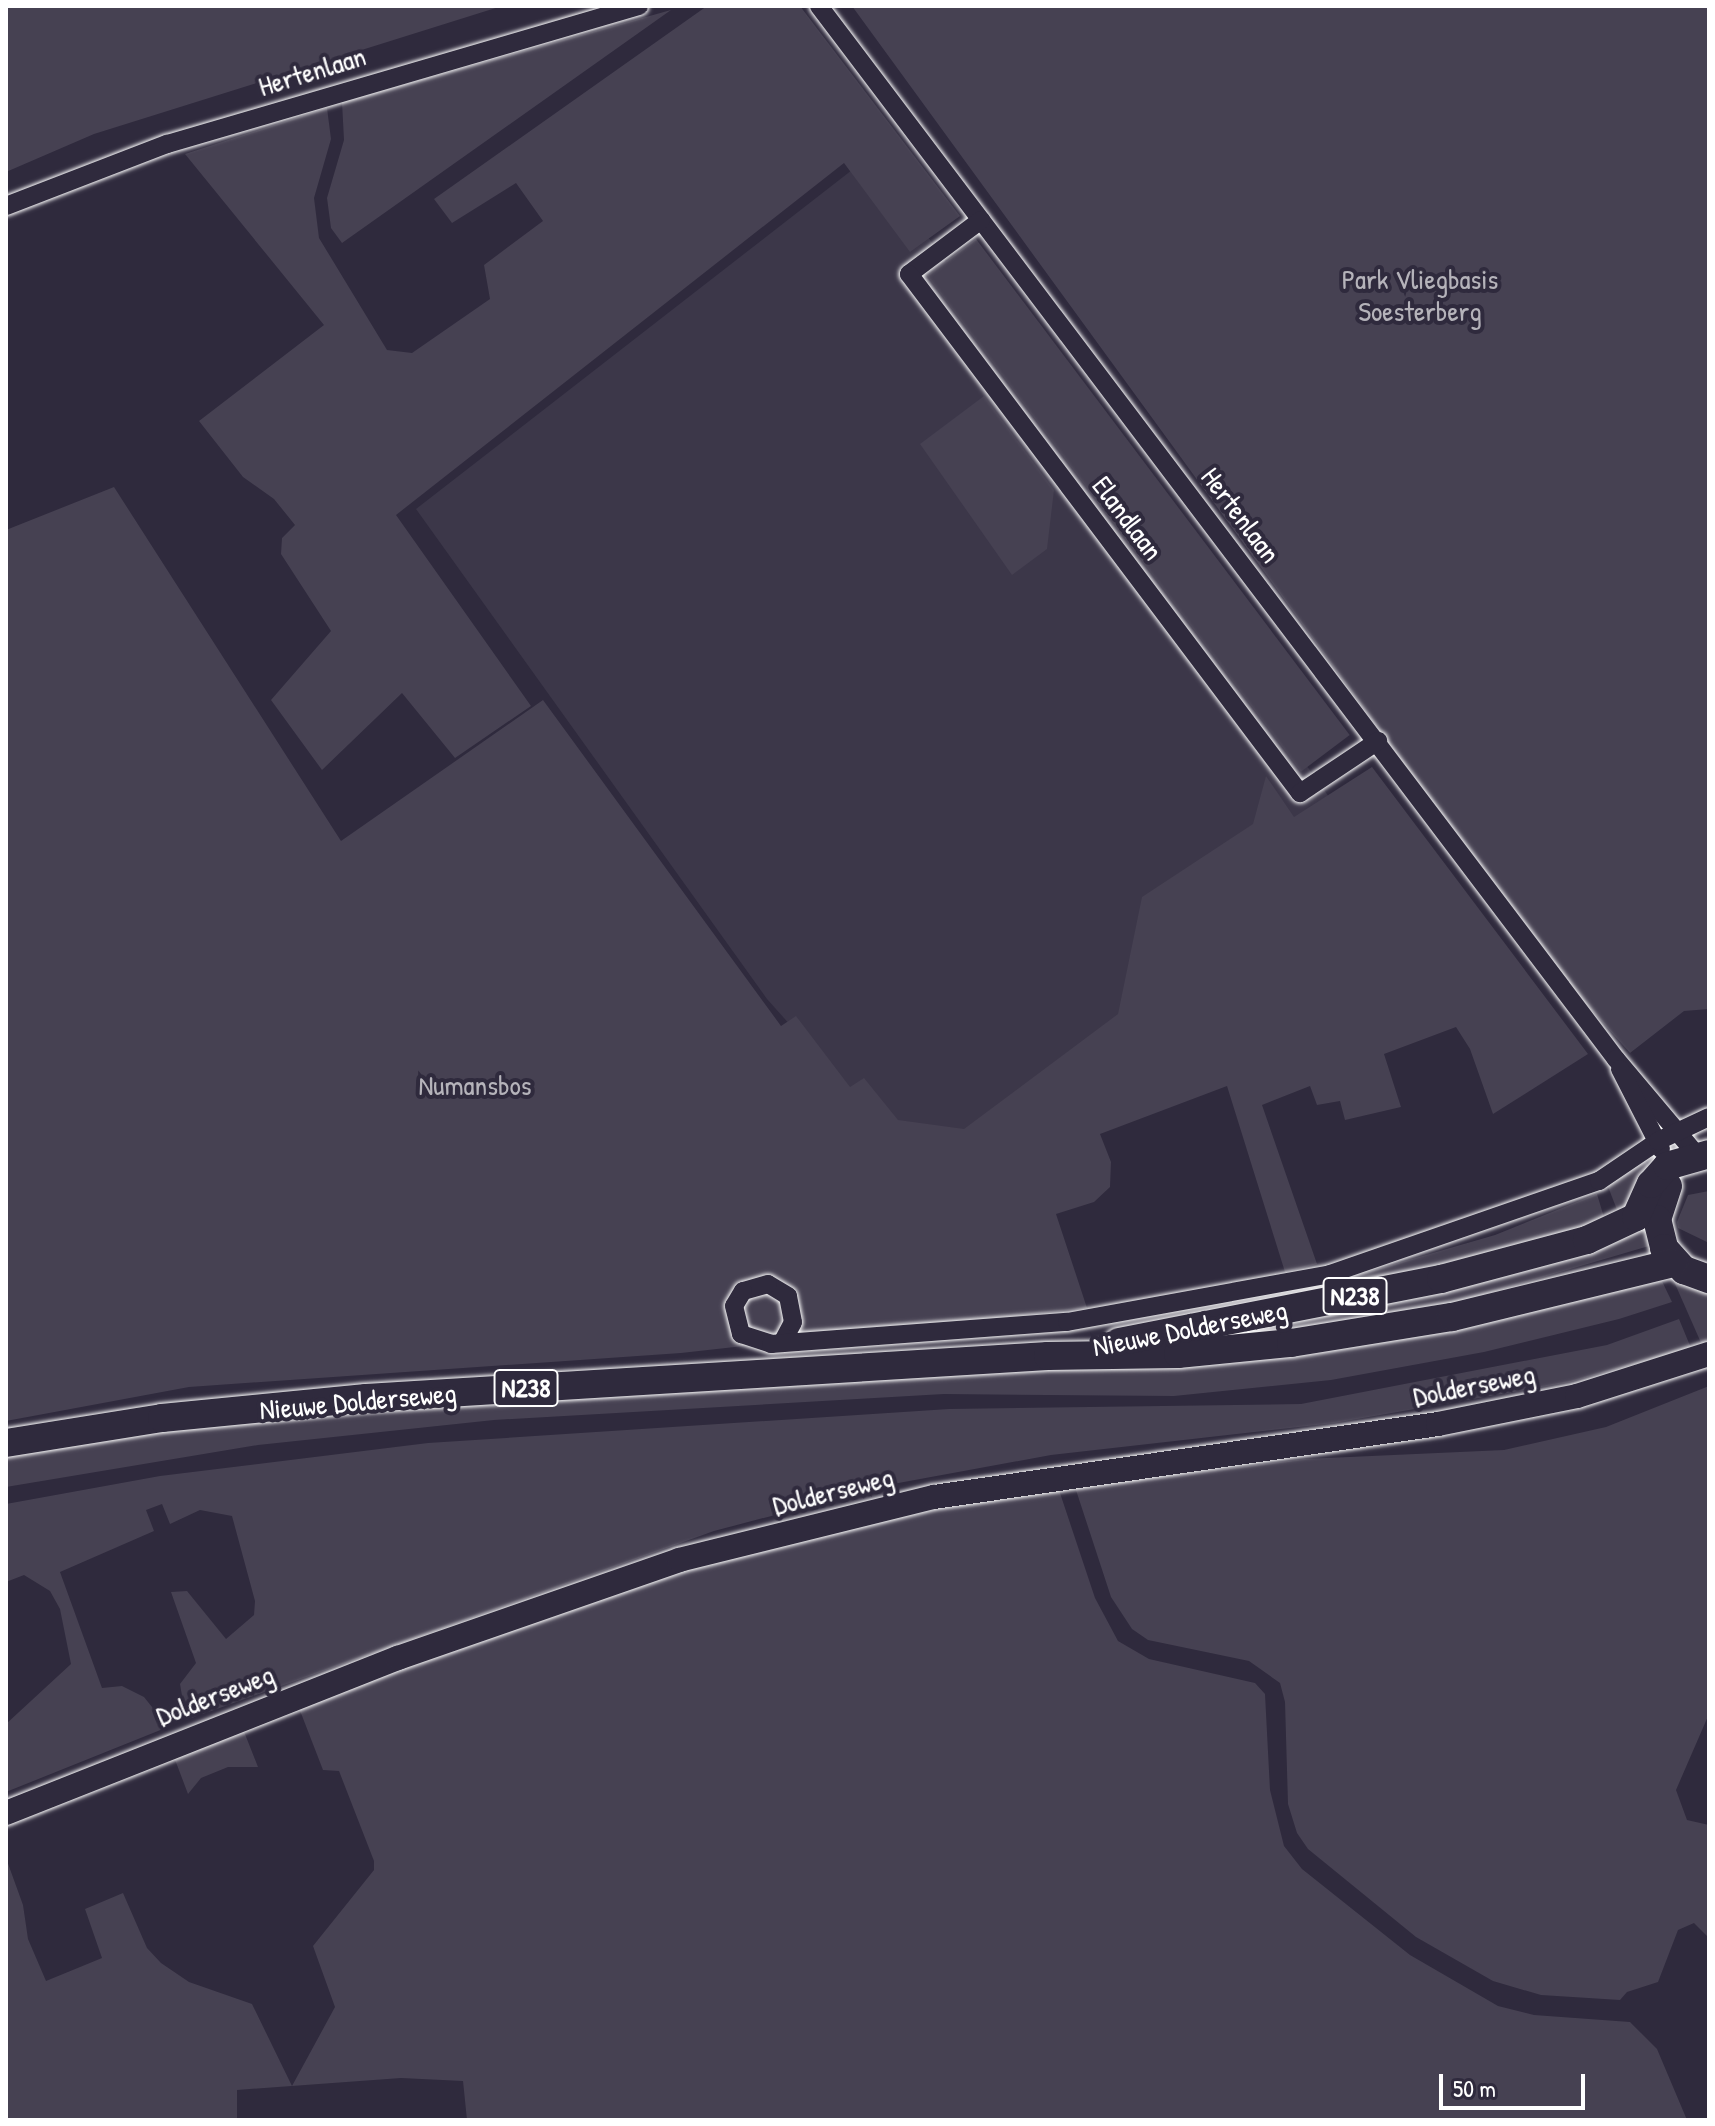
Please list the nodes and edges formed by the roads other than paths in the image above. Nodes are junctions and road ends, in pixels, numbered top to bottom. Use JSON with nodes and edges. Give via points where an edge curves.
{"nodes":[{"id":1,"x":639,"y":6,"type":"edge"},
{"id":2,"x":819,"y":6,"type":"edge"},
{"id":3,"x":6,"y":206,"type":"edge"},
{"id":4,"x":981,"y":220,"type":"junction"},
{"id":5,"x":1378,"y":741,"type":"junction"},
{"id":6,"x":1616,"y":1059,"type":"junction"},
{"id":7,"x":1709,"y":1117,"type":"edge"},
{"id":8,"x":1678,"y":1129,"type":"junction"},
{"id":9,"x":1705,"y":1160,"type":"edge"},
{"id":10,"x":1666,"y":1162,"type":"junction"},
{"id":11,"x":1669,"y":1256,"type":"junction"},
{"id":12,"x":1709,"y":1263,"type":"edge"},
{"id":13,"x":1709,"y":1279,"type":"edge"},
{"id":14,"x":783,"y":1341,"type":"dead end"},
{"id":15,"x":1709,"y":1354,"type":"edge"},
{"id":16,"x":1048,"y":1356,"type":"junction"},
{"id":17,"x":6,"y":1443,"type":"edge"},
{"id":18,"x":6,"y":1813,"type":"edge"}],
"edges":[{"from":1,"to":3,"type":"street","name":"Hertenlaan","via":[[167,144]]},
{"from":2,"to":4,"type":"street","name":"Hertenlaan"},
{"from":4,"to":5,"type":"street","name":"Hertenlaan"},
{"from":4,"to":5,"type":"street","name":"Elandlaan","via":[[909,274],[1300,793]]},
{"from":5,"to":6,"type":"street","name":"Hertenlaan"},
{"from":6,"to":8,"type":"street","name":"Hertenlaan"},
{"from":6,"to":10,"type":"street","name":"Hertenlaan"},
{"from":7,"to":8,"type":"street"},
{"from":8,"to":9,"type":"street","name":"Hertenlaan"},
{"from":8,"to":10,"type":"street"},
{"from":9,"to":10,"type":"main road"},
{"from":10,"to":11,"type":"main road","via":[[1658,1209]]},
{"from":10,"to":14,"type":"street","via":[[1330,1274],[1067,1322],[953,1334]]},
{"from":10,"to":16,"type":"main road","name":"Nieuwe Dolderseweg","number":"N238","via":[[1636,1217],[1617,1229],[1488,1267]]},
{"from":11,"to":12,"type":"main road"},
{"from":11,"to":13,"type":"main road"},
{"from":11,"to":16,"type":"main road","name":"Nieuwe Dolderseweg","number":"N238","via":[[1591,1286],[1576,1285],[1357,1336],[1178,1354]]},
{"from":15,"to":18,"type":"main road","name":"Dolderseweg","via":[[1577,1396],[1438,1424],[934,1497],[679,1560],[384,1663]]},
{"from":16,"to":17,"type":"main road","name":"Nieuwe Dolderseweg","number":"N238","via":[[366,1398],[162,1418]]}]}
